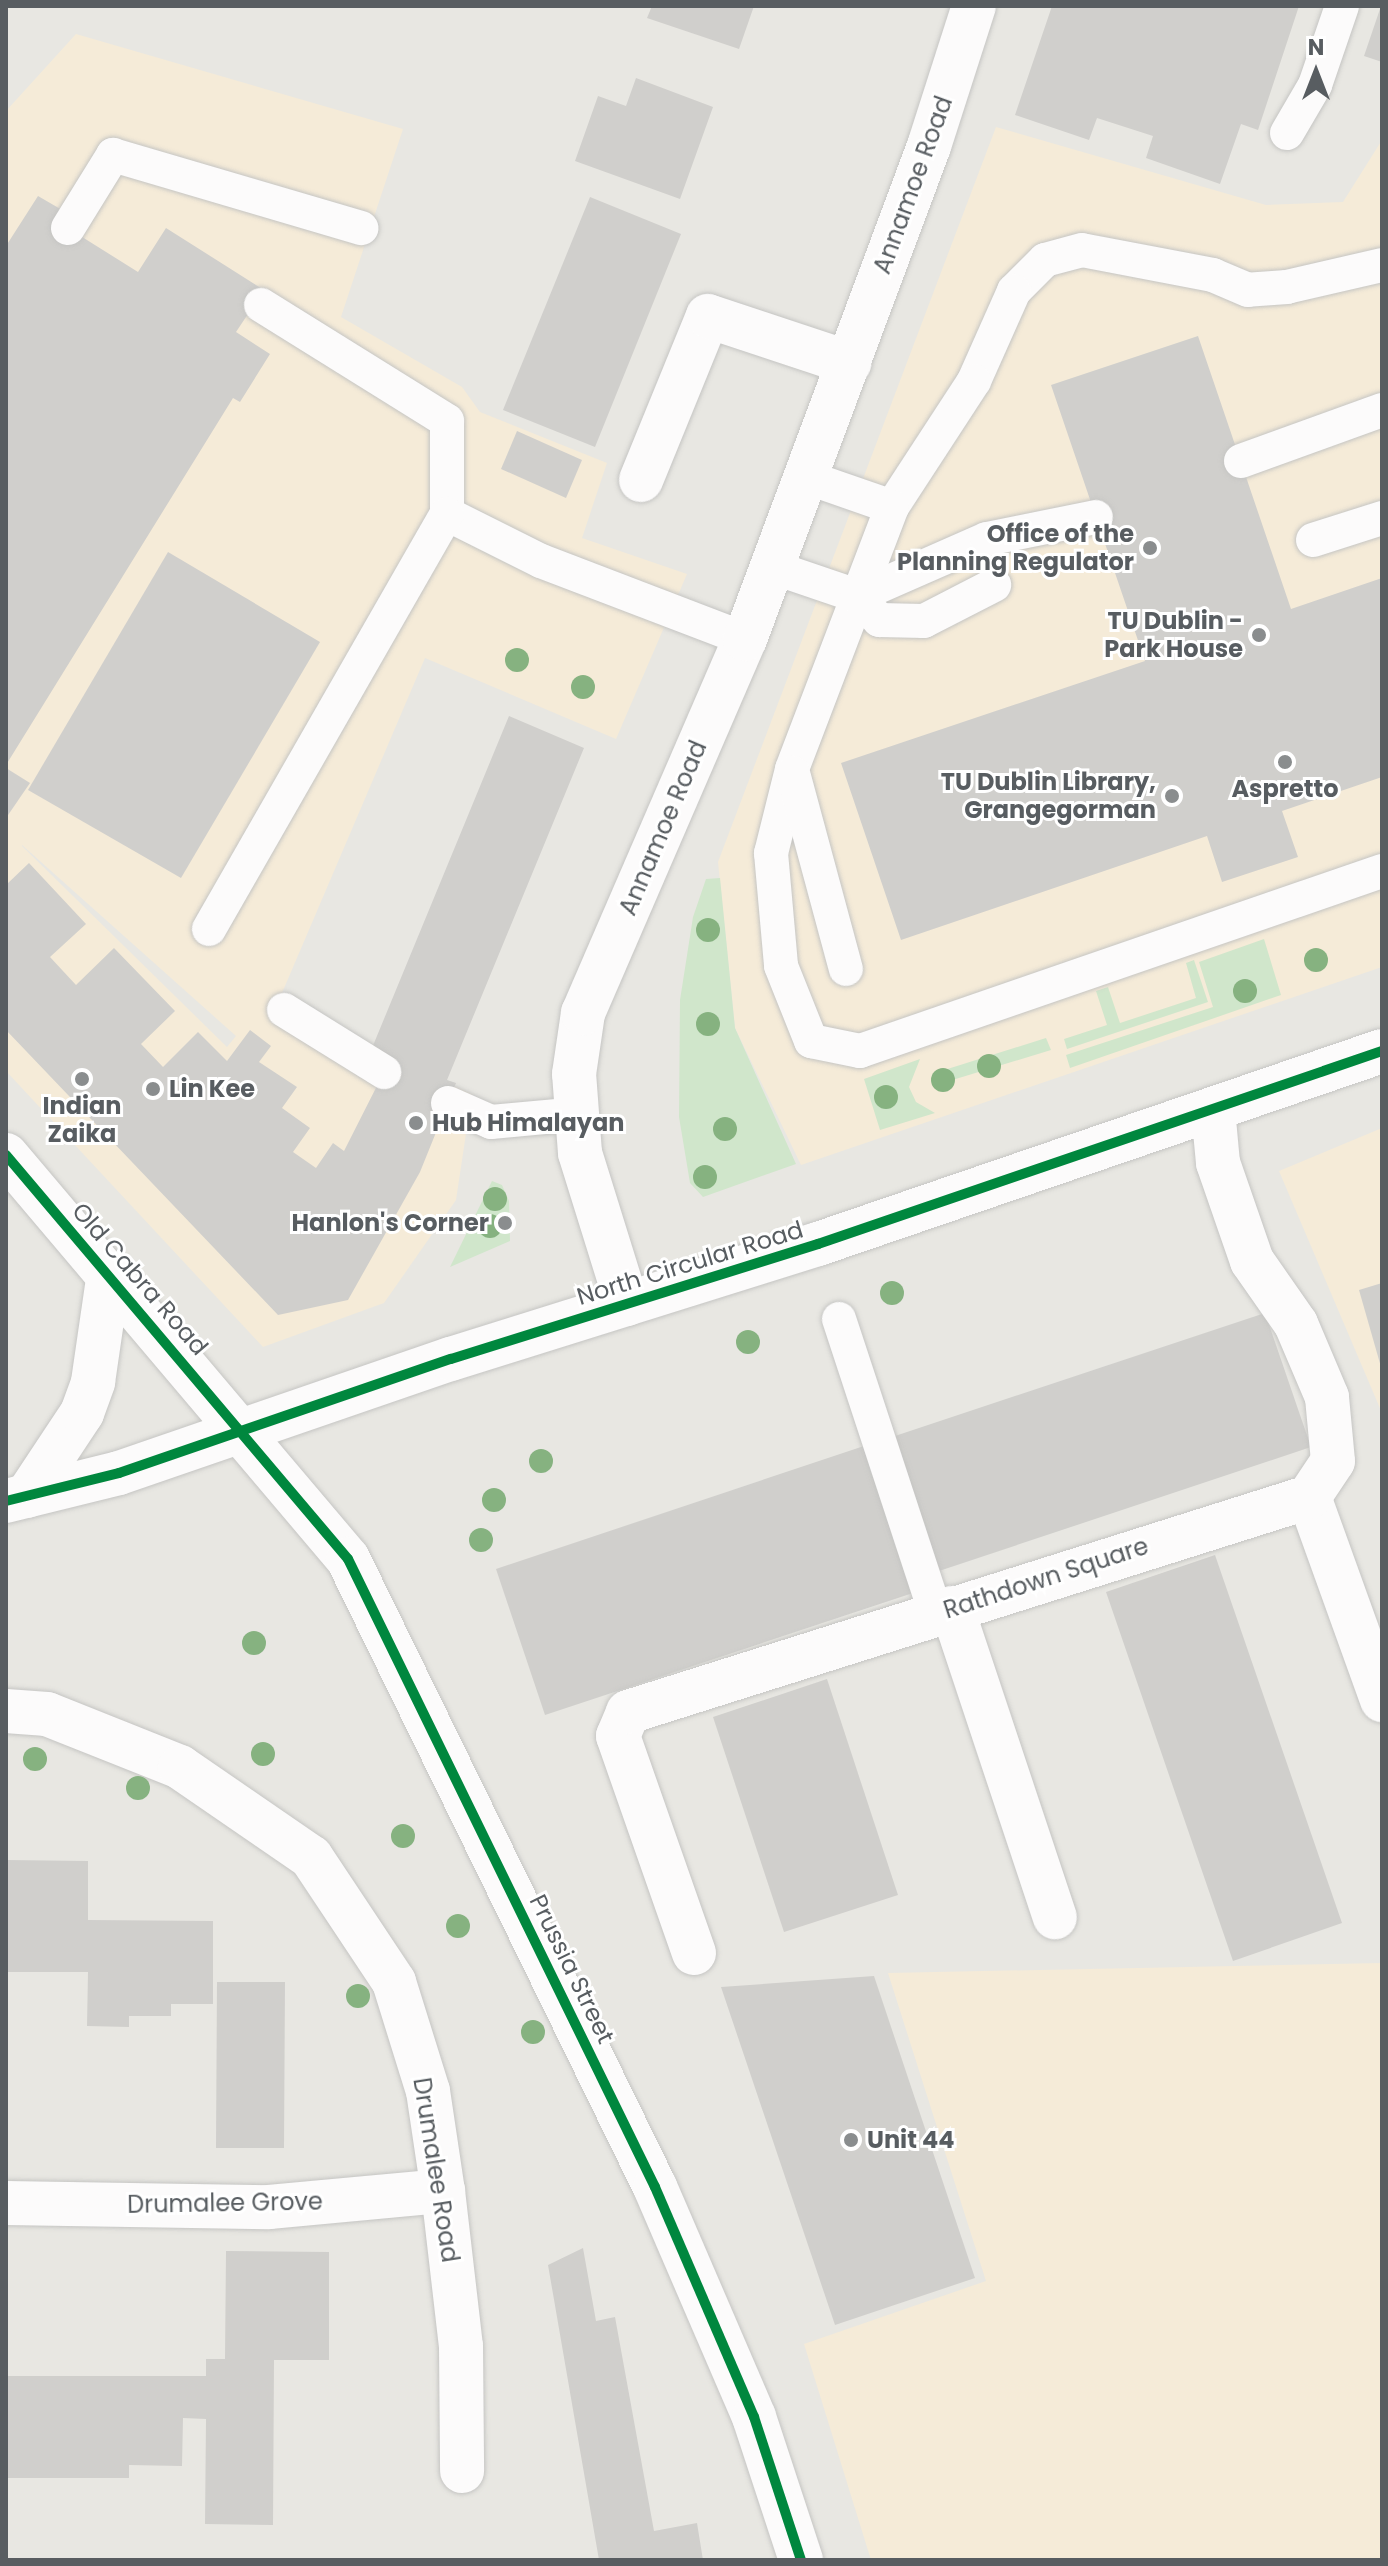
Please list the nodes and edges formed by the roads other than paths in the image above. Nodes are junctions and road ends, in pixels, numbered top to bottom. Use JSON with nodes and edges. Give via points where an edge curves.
{"nodes":[{"id":1,"x":974,"y":6,"type":"edge"},
{"id":2,"x":1342,"y":6,"type":"edge"},
{"id":3,"x":1287,"y":133,"type":"dead end"},
{"id":4,"x":68,"y":228,"type":"dead end"},
{"id":5,"x":361,"y":228,"type":"dead end"},
{"id":6,"x":1382,"y":265,"type":"edge"},
{"id":7,"x":261,"y":305,"type":"dead end"},
{"id":8,"x":849,"y":363,"type":"junction"},
{"id":9,"x":1382,"y":410,"type":"edge"},
{"id":10,"x":1241,"y":461,"type":"dead end"},
{"id":11,"x":806,"y":477,"type":"junction"},
{"id":12,"x":641,"y":480,"type":"dead end"},
{"id":13,"x":892,"y":507,"type":"junction"},
{"id":14,"x":447,"y":514,"type":"junction"},
{"id":15,"x":1096,"y":517,"type":"dead end"},
{"id":16,"x":1382,"y":518,"type":"edge"},
{"id":17,"x":1313,"y":540,"type":"dead end"},
{"id":18,"x":772,"y":567,"type":"junction"},
{"id":19,"x":994,"y":585,"type":"dead end"},
{"id":20,"x":857,"y":596,"type":"junction"},
{"id":21,"x":745,"y":639,"type":"junction"},
{"id":22,"x":792,"y":769,"type":"junction"},
{"id":23,"x":1382,"y":871,"type":"edge"},
{"id":24,"x":209,"y":929,"type":"dead end"},
{"id":25,"x":846,"y":969,"type":"dead end"},
{"id":26,"x":284,"y":1010,"type":"dead end"},
{"id":27,"x":1382,"y":1051,"type":"edge"},
{"id":28,"x":384,"y":1072,"type":"dead end"},
{"id":29,"x":448,"y":1103,"type":"dead end"},
{"id":30,"x":1213,"y":1109,"type":"junction"},
{"id":31,"x":577,"y":1114,"type":"junction"},
{"id":32,"x":6,"y":1155,"type":"edge"},
{"id":33,"x":109,"y":1272,"type":"junction"},
{"id":34,"x":627,"y":1304,"type":"junction"},
{"id":35,"x":839,"y":1319,"type":"dead end"},
{"id":36,"x":242,"y":1431,"type":"junction"},
{"id":37,"x":1309,"y":1497,"type":"junction"},
{"id":38,"x":16,"y":1498,"type":"edge"},
{"id":39,"x":944,"y":1611,"type":"junction"},
{"id":40,"x":1382,"y":1700,"type":"edge"},
{"id":41,"x":6,"y":1711,"type":"edge"},
{"id":42,"x":1055,"y":1917,"type":"dead end"},
{"id":43,"x":694,"y":1953,"type":"dead end"},
{"id":44,"x":443,"y":2191,"type":"junction"},
{"id":45,"x":6,"y":2203,"type":"edge"},
{"id":46,"x":462,"y":2471,"type":"dead end"},
{"id":47,"x":801,"y":2560,"type":"edge"}],
"edges":[{"from":1,"to":8,"type":"street","name":"Annamoe Road"},
{"from":2,"to":3,"type":"lane","via":[[1315,85]]},
{"from":4,"to":5,"type":"lane","via":[[113,155]]},
{"from":6,"to":13,"type":"lane","via":[[1300,285],[1248,290],[1213,275],[1082,250],[1045,260],[1014,291],[974,381]]},
{"from":7,"to":14,"type":"lane","via":[[447,421]]},
{"from":8,"to":11,"type":"street","name":"Annamoe Road"},
{"from":8,"to":12,"type":"street","via":[[708,316]]},
{"from":9,"to":10,"type":"lane"},
{"from":11,"to":13,"type":"lane"},
{"from":11,"to":18,"type":"street","name":"Annamoe Road"},
{"from":13,"to":20,"type":"lane"},
{"from":14,"to":21,"type":"lane","via":[[541,561]]},
{"from":14,"to":24,"type":"lane"},
{"from":15,"to":20,"type":"lane","via":[[987,539]]},
{"from":16,"to":17,"type":"lane"},
{"from":18,"to":20,"type":"lane"},
{"from":18,"to":21,"type":"street","name":"Annamoe Road"},
{"from":19,"to":20,"type":"lane","via":[[924,621],[879,620]]},
{"from":20,"to":22,"type":"lane"},
{"from":21,"to":31,"type":"street","name":"Annamoe Road","via":[[583,1013],[574,1074]]},
{"from":22,"to":23,"type":"lane","via":[[771,853],[781,966],[811,1041],[860,1051]]},
{"from":22,"to":25,"type":"lane"},
{"from":26,"to":28,"type":"lane"},
{"from":27,"to":30,"type":"street","name":"North Circular Road"},
{"from":29,"to":31,"type":"lane","via":[[491,1122]]},
{"from":30,"to":34,"type":"street","name":"North Circular Road"},
{"from":30,"to":37,"type":"street","via":[[1218,1163],[1252,1261],[1296,1324],[1327,1397],[1333,1461]]},
{"from":31,"to":34,"type":"street","name":"Annamoe Road","via":[[595,1215]]},
{"from":32,"to":33,"type":"street","name":"Old Cabra Road"},
{"from":33,"to":36,"type":"street","name":"Old Cabra Road"},
{"from":33,"to":38,"type":"street","via":[[93,1382],[82,1413]]},
{"from":34,"to":36,"type":"street","name":"North Circular Road"},
{"from":35,"to":39,"type":"lane"},
{"from":36,"to":38,"type":"street","name":"North Circular Road"},
{"from":36,"to":47,"type":"street","name":"Prussia Street","via":[[348,1559],[374,1607],[655,2187],[754,2417]]},
{"from":37,"to":39,"type":"street","name":"Rathdown Square"},
{"from":37,"to":40,"type":"street"},
{"from":39,"to":42,"type":"street"},
{"from":39,"to":43,"type":"street","name":"Rathdown Square","via":[[628,1712],[619,1723]]},
{"from":41,"to":44,"type":"street","name":"Drumalee Road","via":[[47,1714],[180,1767],[311,1857],[394,1982],[428,2091]]},
{"from":44,"to":45,"type":"street","name":"Drumalee Grove","via":[[269,2207]]},
{"from":44,"to":46,"type":"street","name":"Drumalee Road","via":[[461,2346]]}]}
